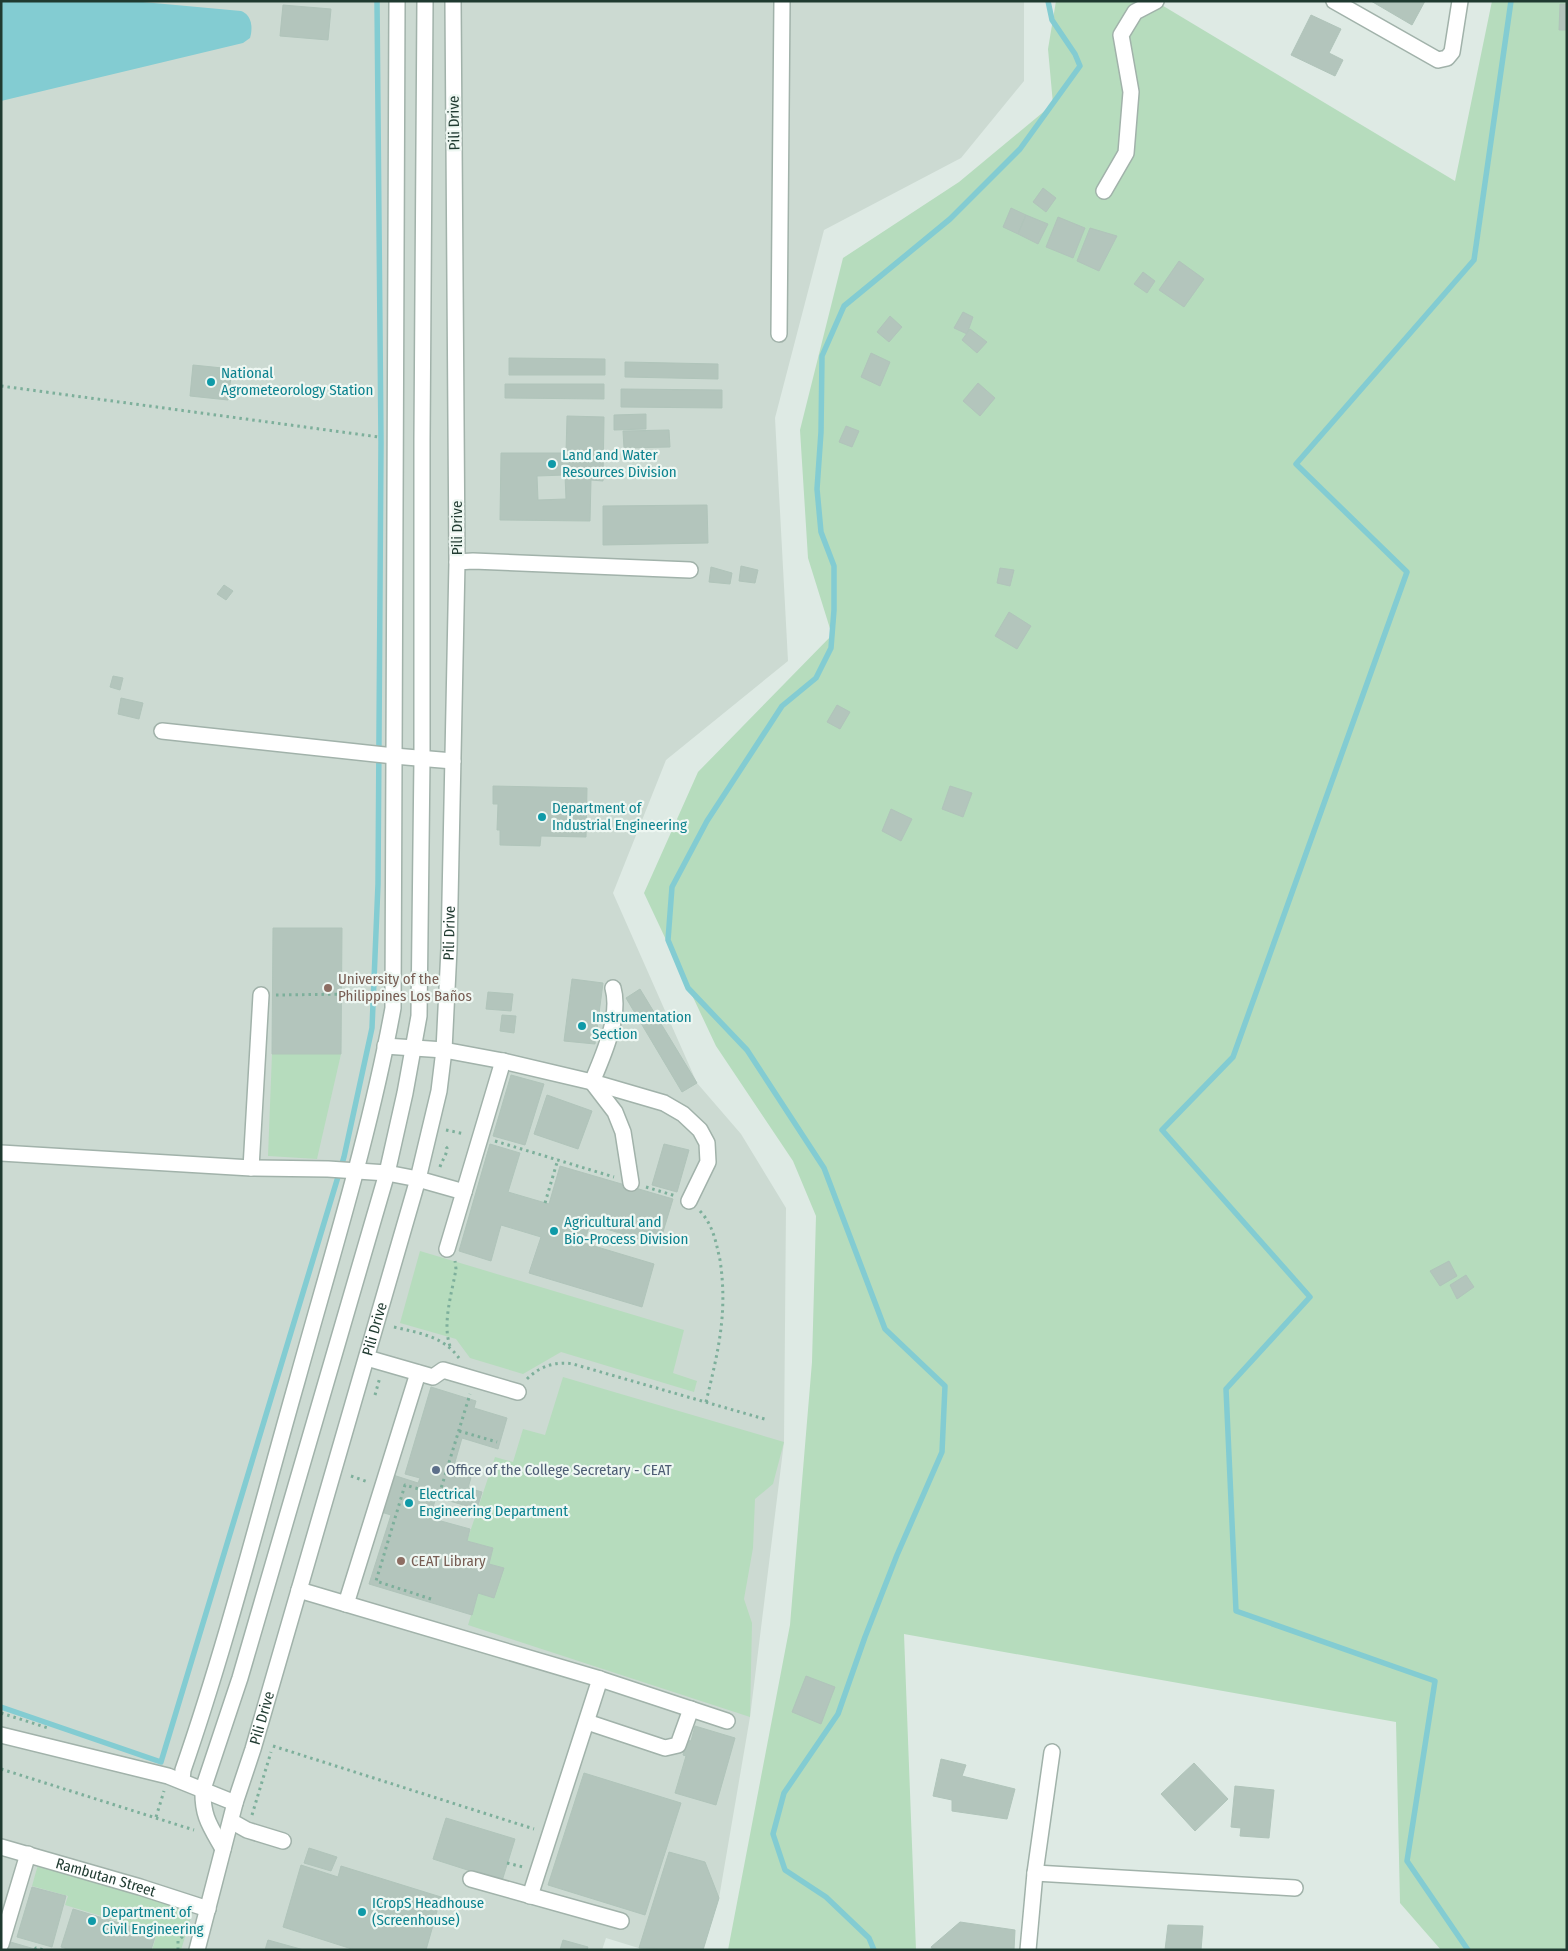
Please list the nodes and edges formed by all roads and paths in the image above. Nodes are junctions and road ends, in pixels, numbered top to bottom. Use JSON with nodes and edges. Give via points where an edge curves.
{"nodes":[{"id":1,"x":398,"y":1,"type":"edge"},
{"id":2,"x":425,"y":1,"type":"edge"},
{"id":3,"x":453,"y":1,"type":"edge"},
{"id":4,"x":782,"y":1,"type":"edge"},
{"id":5,"x":1156,"y":1,"type":"edge"},
{"id":6,"x":1334,"y":1,"type":"edge"},
{"id":7,"x":1460,"y":1,"type":"edge"},
{"id":8,"x":1104,"y":191,"type":"dead end"},
{"id":9,"x":779,"y":334,"type":"dead end"},
{"id":10,"x":1,"y":386,"type":"edge"},
{"id":11,"x":366,"y":436,"type":"dead end"},
{"id":12,"x":457,"y":562,"type":"junction"},
{"id":13,"x":690,"y":570,"type":"dead end"},
{"id":14,"x":162,"y":731,"type":"dead end"},
{"id":15,"x":389,"y":756,"type":"junction"},
{"id":16,"x":422,"y":759,"type":"junction"},
{"id":17,"x":453,"y":761,"type":"junction"},
{"id":18,"x":394,"y":890,"type":"junction"},
{"id":19,"x":421,"y":892,"type":"junction"},
{"id":20,"x":613,"y":988,"type":"dead end"},
{"id":21,"x":352,"y":994,"type":"dead end"},
{"id":22,"x":261,"y":996,"type":"joint"},
{"id":23,"x":385,"y":1046,"type":"junction"},
{"id":24,"x":414,"y":1048,"type":"junction"},
{"id":25,"x":444,"y":1050,"type":"junction"},
{"id":26,"x":503,"y":1061,"type":"junction"},
{"id":27,"x":592,"y":1082,"type":"junction"},
{"id":28,"x":431,"y":1126,"type":"junction"},
{"id":29,"x":480,"y":1138,"type":"junction"},
{"id":30,"x":1,"y":1153,"type":"edge"},
{"id":31,"x":558,"y":1159,"type":"junction"},
{"id":32,"x":251,"y":1168,"type":"junction"},
{"id":33,"x":355,"y":1171,"type":"junction"},
{"id":34,"x":387,"y":1173,"type":"junction"},
{"id":35,"x":418,"y":1179,"type":"junction"},
{"id":36,"x":631,"y":1183,"type":"junction"},
{"id":37,"x":464,"y":1192,"type":"junction"},
{"id":38,"x":689,"y":1201,"type":"junction"},
{"id":39,"x":545,"y":1203,"type":"dead end"},
{"id":40,"x":449,"y":1243,"type":"joint"},
{"id":41,"x":394,"y":1327,"type":"dead end"},
{"id":42,"x":450,"y":1346,"type":"junction"},
{"id":43,"x":367,"y":1358,"type":"junction"},
{"id":44,"x":418,"y":1373,"type":"junction"},
{"id":45,"x":471,"y":1378,"type":"junction"},
{"id":46,"x":518,"y":1392,"type":"joint"},
{"id":47,"x":706,"y":1402,"type":"junction"},
{"id":48,"x":768,"y":1420,"type":"dead end"},
{"id":49,"x":459,"y":1431,"type":"junction"},
{"id":50,"x":498,"y":1442,"type":"dead end"},
{"id":51,"x":440,"y":1490,"type":"junction"},
{"id":52,"x":476,"y":1500,"type":"dead end"},
{"id":53,"x":300,"y":1590,"type":"junction"},
{"id":54,"x":431,"y":1599,"type":"dead end"},
{"id":55,"x":346,"y":1604,"type":"junction"},
{"id":56,"x":600,"y":1679,"type":"junction"},
{"id":57,"x":691,"y":1709,"type":"junction"},
{"id":58,"x":727,"y":1720,"type":"dead end"},
{"id":59,"x":588,"y":1722,"type":"junction"},
{"id":60,"x":1,"y":1735,"type":"edge"},
{"id":61,"x":273,"y":1746,"type":"dead end"},
{"id":62,"x":1052,"y":1752,"type":"dead end"},
{"id":63,"x":1,"y":1769,"type":"edge"},
{"id":64,"x":182,"y":1780,"type":"junction"},
{"id":65,"x":203,"y":1789,"type":"junction"},
{"id":66,"x":235,"y":1803,"type":"junction"},
{"id":67,"x":231,"y":1821,"type":"junction"},
{"id":68,"x":199,"y":1834,"type":"dead end"},
{"id":69,"x":550,"y":1834,"type":"junction"},
{"id":70,"x":283,"y":1841,"type":"dead end"},
{"id":71,"x":1,"y":1847,"type":"edge"},
{"id":72,"x":223,"y":1849,"type":"junction"},
{"id":73,"x":28,"y":1854,"type":"junction"},
{"id":74,"x":1036,"y":1873,"type":"junction"},
{"id":75,"x":471,"y":1879,"type":"dead end"},
{"id":76,"x":1295,"y":1888,"type":"dead end"},
{"id":77,"x":8,"y":1894,"type":"edge"},
{"id":78,"x":530,"y":1896,"type":"junction"},
{"id":79,"x":208,"y":1909,"type":"junction"},
{"id":80,"x":621,"y":1921,"type":"dead end"},
{"id":81,"x":189,"y":1933,"type":"dead end"},
{"id":82,"x":1,"y":1944,"type":"edge"},
{"id":83,"x":36,"y":1950,"type":"edge"},
{"id":84,"x":44,"y":1950,"type":"edge"},
{"id":85,"x":178,"y":1950,"type":"edge"},
{"id":86,"x":197,"y":1950,"type":"edge"},
{"id":87,"x":1028,"y":1950,"type":"edge"}],
"edges":[{"from":1,"to":15,"type":"street"},
{"from":2,"to":16,"type":"street"},
{"from":3,"to":12,"type":"street","name":"Pili Drive"},
{"from":4,"to":9,"type":"street"},
{"from":5,"to":8,"type":"street","via":[[1135,12],[1121,35],[1131,92],[1126,153]]},
{"from":6,"to":7,"type":"street","via":[[1438,60],[1447,58],[1452,52]]},
{"from":10,"to":11,"type":"path"},
{"from":12,"to":13,"type":"street"},
{"from":12,"to":17,"type":"street","name":"Pili Drive"},
{"from":14,"to":15,"type":"street"},
{"from":15,"to":16,"type":"street"},
{"from":15,"to":18,"type":"street"},
{"from":16,"to":17,"type":"street"},
{"from":16,"to":19,"type":"street"},
{"from":17,"to":25,"type":"street","name":"Pili Drive"},
{"from":18,"to":19,"type":"street"},
{"from":18,"to":23,"type":"street","via":[[393,1008]]},
{"from":19,"to":24,"type":"street","via":[[419,1016]]},
{"from":20,"to":27,"type":"street","via":[[610,1037]]},
{"from":21,"to":22,"type":"path"},
{"from":22,"to":32,"type":"street"},
{"from":23,"to":24,"type":"street"},
{"from":23,"to":33,"type":"street"},
{"from":24,"to":25,"type":"street"},
{"from":24,"to":34,"type":"street"},
{"from":25,"to":26,"type":"street"},
{"from":25,"to":28,"type":"street","name":"Pili Drive"},
{"from":26,"to":27,"type":"street"},
{"from":26,"to":29,"type":"street"},
{"from":27,"to":36,"type":"street","via":[[615,1112],[623,1132]]},
{"from":27,"to":38,"type":"street","via":[[664,1103],[683,1114],[700,1130],[707,1143],[708,1162]]},
{"from":28,"to":29,"type":"path"},
{"from":28,"to":35,"type":"street","name":"Pili Drive"},
{"from":29,"to":31,"type":"path"},
{"from":29,"to":37,"type":"street"},
{"from":30,"to":32,"type":"street"},
{"from":31,"to":36,"type":"path"},
{"from":31,"to":39,"type":"path"},
{"from":32,"to":33,"type":"street"},
{"from":33,"to":34,"type":"street"},
{"from":33,"to":64,"type":"street","via":[[215,1674]]},
{"from":34,"to":35,"type":"street"},
{"from":34,"to":65,"type":"street","via":[[240,1678]]},
{"from":35,"to":37,"type":"street"},
{"from":35,"to":43,"type":"street","name":"Pili Drive"},
{"from":36,"to":38,"type":"path"},
{"from":37,"to":40,"type":"street"},
{"from":38,"to":47,"type":"path","via":[[710,1225],[722,1278],[721,1339]]},
{"from":40,"to":42,"type":"path","via":[[453,1246],[456,1269],[448,1323]]},
{"from":41,"to":42,"type":"path","via":[[434,1337]]},
{"from":42,"to":45,"type":"path"},
{"from":43,"to":44,"type":"street"},
{"from":43,"to":53,"type":"street","name":"Pili Drive"},
{"from":44,"to":45,"type":"street","via":[[433,1377],[443,1370]]},
{"from":44,"to":55,"type":"street"},
{"from":45,"to":46,"type":"street"},
{"from":45,"to":49,"type":"path"},
{"from":46,"to":47,"type":"path","via":[[533,1373],[565,1362]]},
{"from":47,"to":48,"type":"path"},
{"from":49,"to":50,"type":"path"},
{"from":49,"to":51,"type":"path"},
{"from":51,"to":52,"type":"path"},
{"from":51,"to":54,"type":"path","via":[[439,1495],[405,1485],[376,1581]]},
{"from":53,"to":55,"type":"street"},
{"from":53,"to":66,"type":"street","name":"Pili Drive"},
{"from":55,"to":56,"type":"street"},
{"from":56,"to":57,"type":"street"},
{"from":56,"to":59,"type":"street"},
{"from":57,"to":58,"type":"street"},
{"from":57,"to":59,"type":"street","via":[[678,1745],[665,1748]]},
{"from":59,"to":69,"type":"street"},
{"from":60,"to":64,"type":"street"},
{"from":61,"to":69,"type":"path"},
{"from":62,"to":74,"type":"street"},
{"from":63,"to":68,"type":"path","via":[[172,1822]]},
{"from":64,"to":65,"type":"street"},
{"from":65,"to":66,"type":"street"},
{"from":65,"to":72,"type":"street","via":[[202,1806],[207,1821]]},
{"from":66,"to":67,"type":"street","name":"Pili Drive"},
{"from":67,"to":70,"type":"street","via":[[247,1830]]},
{"from":67,"to":72,"type":"street","name":"Pili Drive"},
{"from":69,"to":78,"type":"street"},
{"from":71,"to":73,"type":"street","name":"Rambutan Street"},
{"from":72,"to":79,"type":"street","name":"Pili Drive"},
{"from":73,"to":77,"type":"street"},
{"from":73,"to":79,"type":"street","name":"Rambutan Street"},
{"from":74,"to":76,"type":"street"},
{"from":74,"to":87,"type":"street"},
{"from":75,"to":78,"type":"street"},
{"from":77,"to":82,"type":"street"},
{"from":78,"to":80,"type":"street"},
{"from":79,"to":86,"type":"street","name":"Pili Drive"},
{"from":81,"to":85,"type":"path","via":[[178,1940]]},
{"from":83,"to":84,"type":"path"}]}
